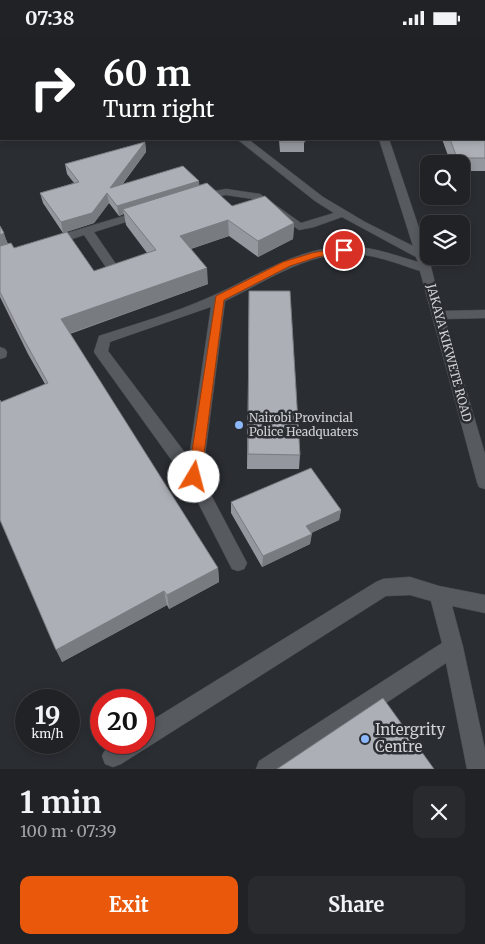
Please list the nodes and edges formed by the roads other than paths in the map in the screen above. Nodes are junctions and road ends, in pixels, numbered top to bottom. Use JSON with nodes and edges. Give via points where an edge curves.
{"nodes":[{"id":1,"x":243,"y":140,"type":"edge"},
{"id":2,"x":384,"y":140,"type":"edge"},
{"id":3,"x":187,"y":200,"type":"edge"},
{"id":4,"x":160,"y":208,"type":"edge"},
{"id":5,"x":343,"y":213,"type":"junction"},
{"id":6,"x":86,"y":230,"type":"junction"},
{"id":7,"x":43,"y":244,"type":"edge"},
{"id":8,"x":420,"y":249,"type":"edge"},
{"id":9,"x":420,"y":254,"type":"edge"},
{"id":10,"x":425,"y":265,"type":"edge"},
{"id":11,"x":426,"y":269,"type":"junction"},
{"id":12,"x":116,"y":273,"type":"edge"},
{"id":13,"x":219,"y":299,"type":"junction"},
{"id":14,"x":437,"y":315,"type":"junction"},
{"id":15,"x":485,"y":315,"type":"edge"},
{"id":16,"x":194,"y":477,"type":"junction"},
{"id":17,"x":485,"y":481,"type":"edge"},
{"id":18,"x":238,"y":563,"type":"dead end"},
{"id":19,"x":439,"y":595,"type":"junction"},
{"id":20,"x":485,"y":604,"type":"edge"},
{"id":21,"x":453,"y":647,"type":"junction"},
{"id":22,"x":155,"y":730,"type":"edge"},
{"id":23,"x":116,"y":754,"type":"edge"},
{"id":24,"x":113,"y":756,"type":"dead end"},
{"id":25,"x":267,"y":769,"type":"edge"},
{"id":26,"x":478,"y":769,"type":"edge"}],
"edges":[{"from":1,"to":5,"type":"street","via":[[319,199]]},
{"from":2,"to":8,"type":"street","name":"JAKAYA KIKWETE ROAD"},
{"from":3,"to":5,"type":"street","via":[[226,192],[256,196],[299,227]]},
{"from":4,"to":6,"type":"street"},
{"from":5,"to":9,"type":"street"},
{"from":6,"to":7,"type":"street"},
{"from":6,"to":12,"type":"street"},
{"from":10,"to":11,"type":"street","name":"JAKAYA KIKWETE ROAD"},
{"from":11,"to":13,"type":"street","via":[[374,253],[344,250],[287,264]]},
{"from":11,"to":14,"type":"street","name":"JAKAYA KIKWETE ROAD"},
{"from":13,"to":16,"type":"street"},
{"from":13,"to":16,"type":"street","via":[[104,339],[101,352]]},
{"from":14,"to":15,"type":"street"},
{"from":14,"to":17,"type":"street","name":"JAKAYA KIKWETE ROAD"},
{"from":16,"to":18,"type":"street"},
{"from":19,"to":20,"type":"street"},
{"from":19,"to":21,"type":"street"},
{"from":19,"to":22,"type":"street","via":[[410,586],[384,588]]},
{"from":21,"to":25,"type":"street"},
{"from":21,"to":26,"type":"street"},
{"from":23,"to":24,"type":"street"}]}
